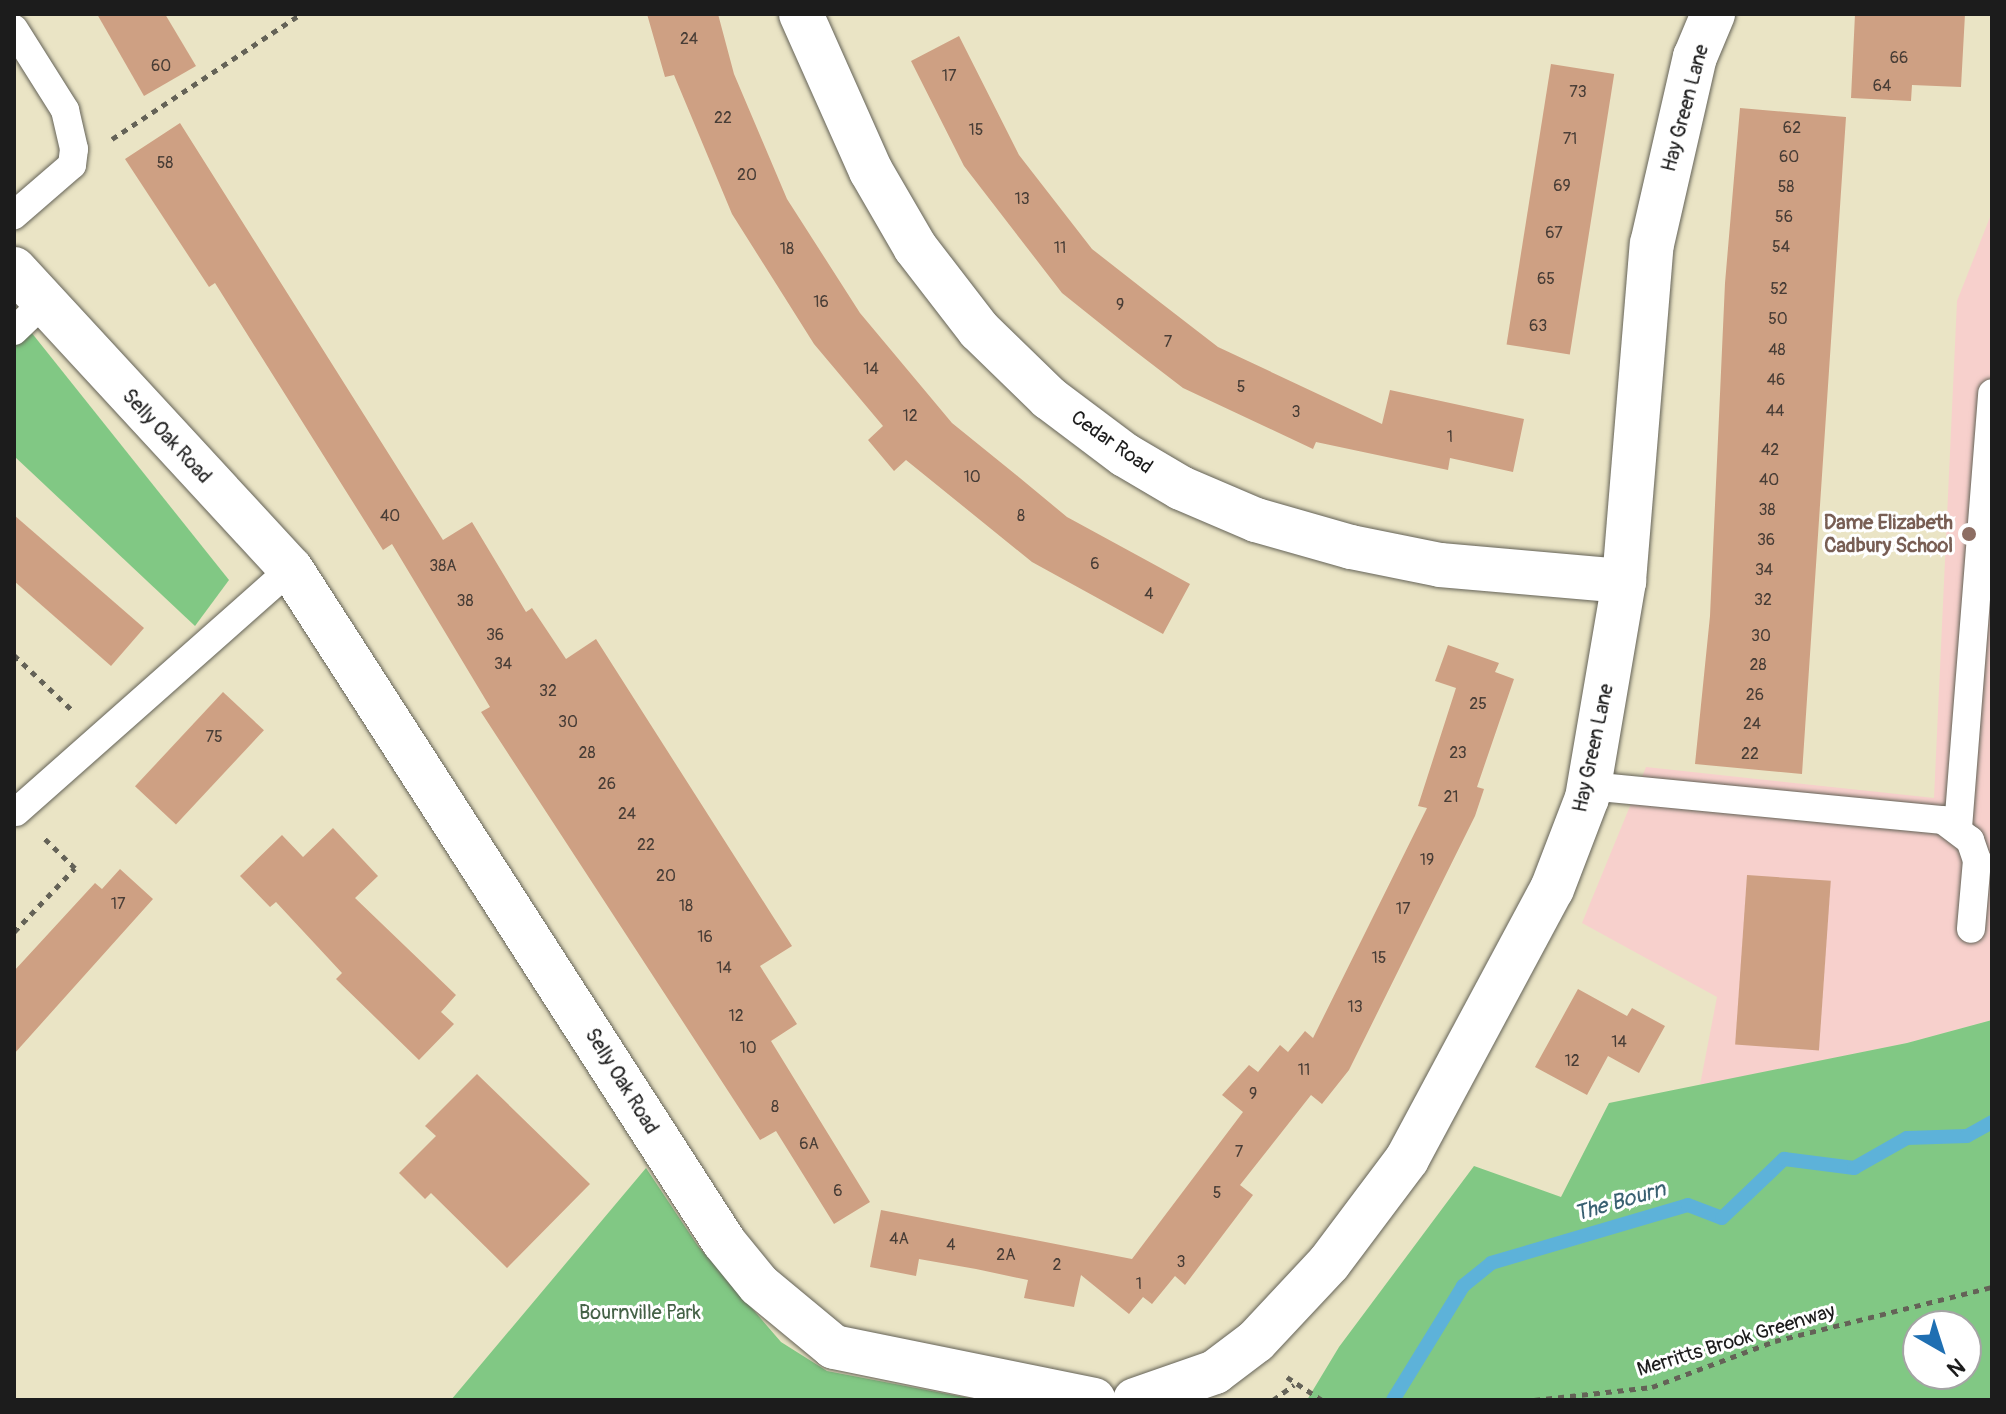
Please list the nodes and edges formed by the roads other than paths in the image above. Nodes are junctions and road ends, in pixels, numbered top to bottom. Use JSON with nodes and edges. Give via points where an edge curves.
{"nodes":[{"id":1,"x":801,"y":14,"type":"edge"},
{"id":2,"x":1713,"y":14,"type":"edge"},
{"id":3,"x":14,"y":29,"type":"edge"},
{"id":4,"x":14,"y":215,"type":"edge"},
{"id":5,"x":14,"y":269,"type":"edge"},
{"id":6,"x":29,"y":316,"type":"edge"},
{"id":7,"x":1992,"y":393,"type":"edge"},
{"id":8,"x":291,"y":569,"type":"junction"},
{"id":9,"x":1624,"y":581,"type":"junction"},
{"id":10,"x":1589,"y":786,"type":"junction"},
{"id":11,"x":16,"y":812,"type":"edge"},
{"id":12,"x":1958,"y":828,"type":"junction"},
{"id":13,"x":1971,"y":929,"type":"dead end"},
{"id":14,"x":1157,"y":1397,"type":"edge"},
{"id":15,"x":1094,"y":1400,"type":"edge"}],
"edges":[{"from":1,"to":9,"type":"street","name":"Cedar Road","via":[[871,171],[915,247],[989,340],[1049,398],[1125,455],[1181,488],[1256,520],[1351,547],[1440,565]]},
{"from":2,"to":9,"type":"street","name":"Hay Green Lane","via":[[1695,57],[1652,244]]},
{"from":3,"to":4,"type":"lane","via":[[65,110],[72,165]]},
{"from":5,"to":6,"type":"street","name":"Selly Oak Road"},
{"from":6,"to":8,"type":"street","name":"Selly Oak Road"},
{"from":7,"to":12,"type":"lane"},
{"from":8,"to":11,"type":"lane"},
{"from":8,"to":15,"type":"street","name":"Selly Oak Road","via":[[724,1242],[759,1285],[834,1347]]},
{"from":9,"to":10,"type":"street","name":"Hay Green Lane"},
{"from":10,"to":12,"type":"lane","via":[[1943,820]]},
{"from":10,"to":14,"type":"street","name":"Hay Green Lane","via":[[1552,889],[1407,1159],[1329,1263],[1256,1341],[1215,1372]]},
{"from":12,"to":13,"type":"lane","via":[[1970,840],[1977,860]]}]}
